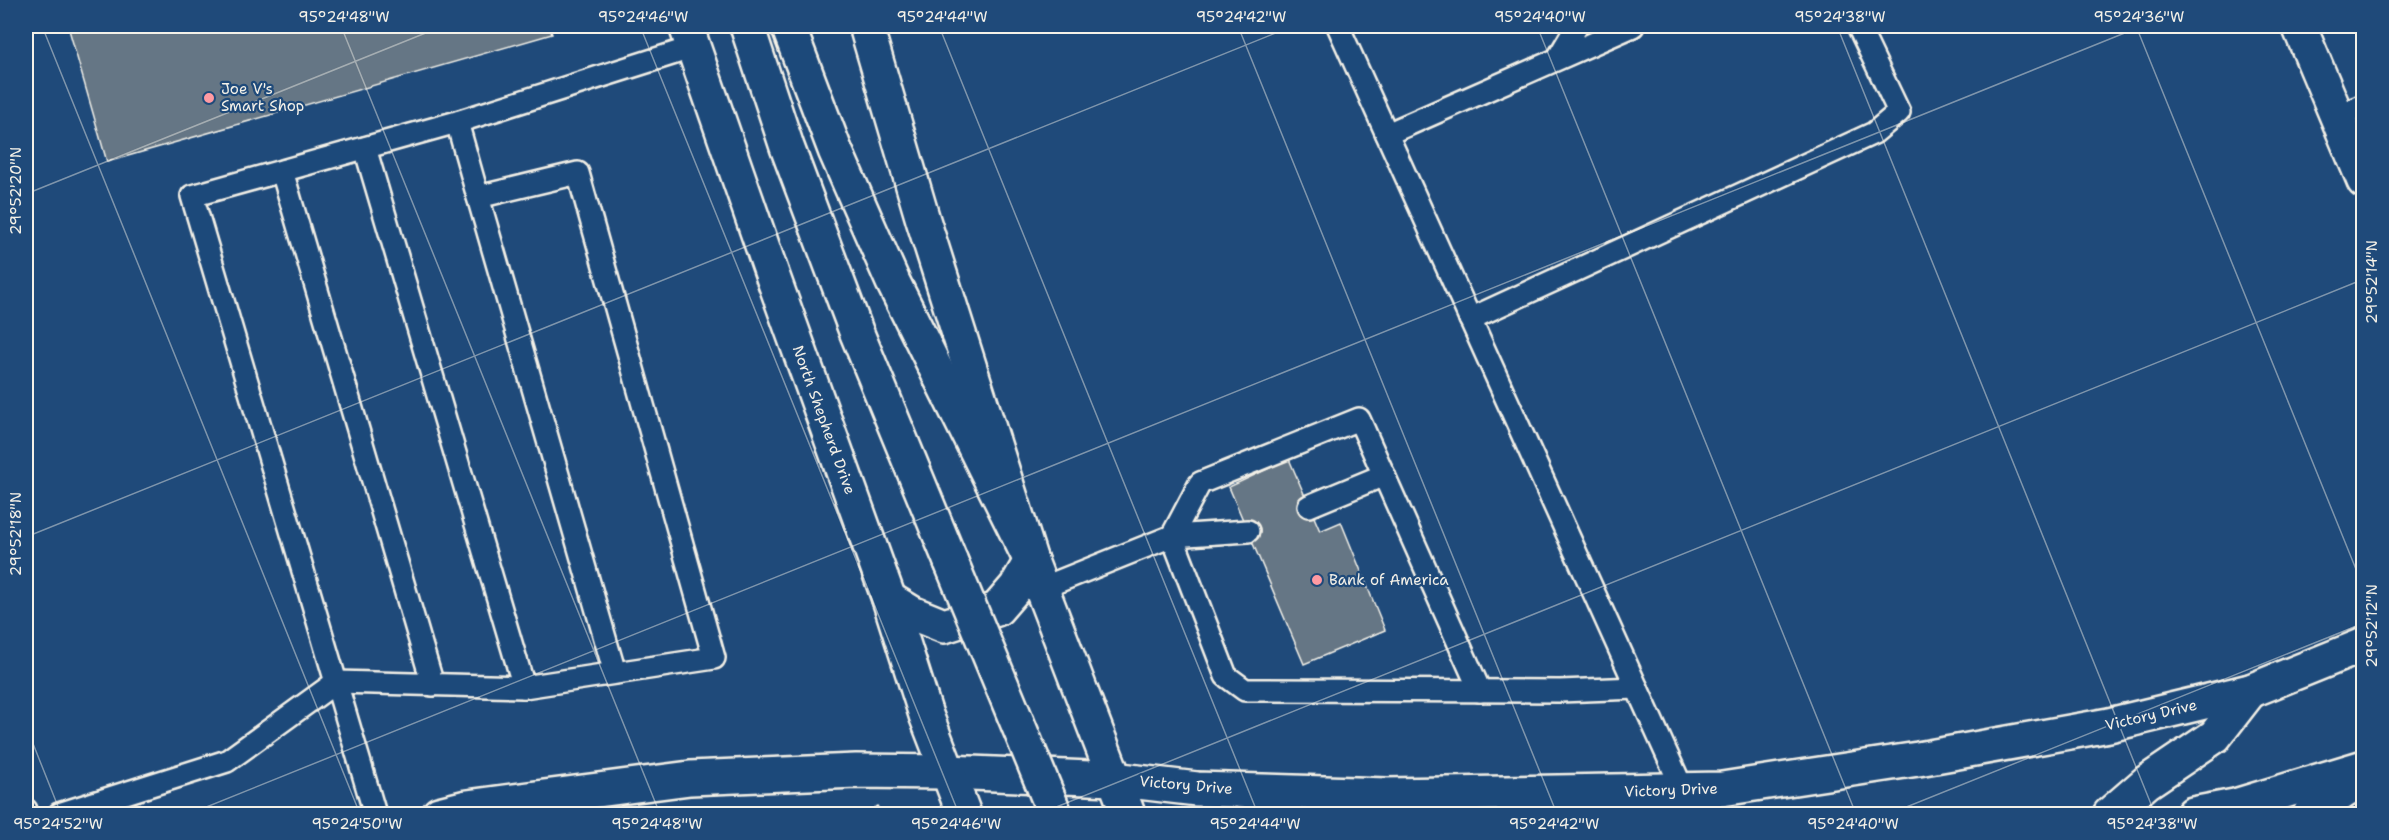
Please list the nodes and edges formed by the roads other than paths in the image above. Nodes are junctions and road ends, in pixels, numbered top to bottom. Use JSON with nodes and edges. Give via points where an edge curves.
{"nodes":[{"id":1,"x":747,"y":26,"type":"edge"},
{"id":2,"x":866,"y":26,"type":"edge"},
{"id":3,"x":1338,"y":26,"type":"edge"},
{"id":4,"x":1577,"y":26,"type":"edge"},
{"id":5,"x":1633,"y":26,"type":"edge"},
{"id":6,"x":1858,"y":26,"type":"edge"},
{"id":7,"x":2300,"y":26,"type":"edge"},
{"id":8,"x":796,"y":27,"type":"edge"},
{"id":9,"x":690,"y":36,"type":"edge"},
{"id":10,"x":1558,"y":58,"type":"junction"},
{"id":11,"x":2350,"y":110,"type":"edge"},
{"id":12,"x":457,"y":123,"type":"junction"},
{"id":13,"x":1387,"y":134,"type":"junction"},
{"id":14,"x":365,"y":148,"type":"junction"},
{"id":15,"x":282,"y":171,"type":"junction"},
{"id":16,"x":2364,"y":181,"type":"edge"},
{"id":17,"x":478,"y":197,"type":"junction"},
{"id":18,"x":1470,"y":319,"type":"junction"},
{"id":19,"x":1384,"y":475,"type":"junction"},
{"id":20,"x":1309,"y":506,"type":"dead end"},
{"id":21,"x":1248,"y":531,"type":"dead end"},
{"id":22,"x":1172,"y":536,"type":"junction"},
{"id":23,"x":1036,"y":575,"type":"junction"},
{"id":24,"x":889,"y":599,"type":"junction"},
{"id":25,"x":2364,"y":645,"type":"edge"},
{"id":26,"x":615,"y":673,"type":"junction"},
{"id":27,"x":336,"y":682,"type":"junction"},
{"id":28,"x":433,"y":684,"type":"junction"},
{"id":29,"x":524,"y":687,"type":"junction"},
{"id":30,"x":1637,"y":688,"type":"junction"},
{"id":31,"x":1480,"y":691,"type":"junction"},
{"id":32,"x":2250,"y":691,"type":"junction"},
{"id":33,"x":2364,"y":767,"type":"edge"},
{"id":34,"x":947,"y":772,"type":"junction"},
{"id":35,"x":2364,"y":778,"type":"edge"},
{"id":36,"x":1113,"y":779,"type":"junction"},
{"id":37,"x":1683,"y":790,"type":"junction"},
{"id":38,"x":26,"y":810,"type":"edge"},
{"id":39,"x":27,"y":814,"type":"edge"},
{"id":40,"x":59,"y":814,"type":"edge"},
{"id":41,"x":375,"y":814,"type":"edge"},
{"id":42,"x":439,"y":814,"type":"edge"},
{"id":43,"x":964,"y":814,"type":"edge"},
{"id":44,"x":1055,"y":814,"type":"edge"},
{"id":45,"x":1128,"y":814,"type":"edge"},
{"id":46,"x":2110,"y":814,"type":"edge"},
{"id":47,"x":2193,"y":814,"type":"edge"},
{"id":48,"x":2310,"y":814,"type":"edge"}],
"edges":[{"from":1,"to":44,"type":"main road","bridge":true,"via":[[787,147],[856,331]]},
{"from":2,"to":23,"type":"main road"},
{"from":3,"to":13,"type":"lane"},
{"from":4,"to":10,"type":"lane"},
{"from":5,"to":10,"type":"lane"},
{"from":6,"to":18,"type":"lane","via":[[1899,112],[1875,133]]},
{"from":7,"to":11,"type":"main road"},
{"from":8,"to":23,"type":"main road","via":[[835,150],[893,282]]},
{"from":9,"to":12,"type":"lane"},
{"from":9,"to":24,"type":"main road","name":"North Shepherd Drive"},
{"from":10,"to":13,"type":"lane"},
{"from":11,"to":16,"type":"main road"},
{"from":12,"to":14,"type":"lane"},
{"from":12,"to":17,"type":"lane"},
{"from":13,"to":18,"type":"lane"},
{"from":14,"to":15,"type":"lane"},
{"from":14,"to":29,"type":"lane"},
{"from":15,"to":27,"type":"lane","via":[[192,196]]},
{"from":15,"to":28,"type":"lane"},
{"from":17,"to":26,"type":"lane"},
{"from":17,"to":26,"type":"lane","via":[[578,173],[714,658]]},
{"from":18,"to":30,"type":"lane"},
{"from":19,"to":20,"type":"lane"},
{"from":19,"to":22,"type":"lane","via":[[1359,418],[1200,483]]},
{"from":19,"to":31,"type":"lane"},
{"from":21,"to":22,"type":"lane"},
{"from":22,"to":23,"type":"lane"},
{"from":22,"to":31,"type":"lane","via":[[1226,676],[1245,690]]},
{"from":23,"to":24,"type":"main road","via":[[1016,587],[997,609],[944,626]]},
{"from":23,"to":36,"type":"main road"},
{"from":24,"to":34,"type":"main road","name":"North Shepherd Drive"},
{"from":25,"to":32,"type":"main road","name":"Victory Drive"},
{"from":26,"to":29,"type":"lane"},
{"from":27,"to":28,"type":"lane"},
{"from":27,"to":40,"type":"lane","via":[[226,761]]},
{"from":27,"to":41,"type":"lane"},
{"from":28,"to":29,"type":"lane"},
{"from":30,"to":31,"type":"lane"},
{"from":30,"to":37,"type":"lane"},
{"from":32,"to":37,"type":"main road","name":"Victory Drive","via":[[2109,725],[1918,759],[1722,789]]},
{"from":32,"to":46,"type":"main road","via":[[2215,736],[2147,782]]},
{"from":33,"to":47,"type":"main road","via":[[2235,806]]},
{"from":34,"to":36,"type":"main road","name":"Victory Drive"},
{"from":34,"to":42,"type":"main road","name":"Victory Drive","via":[[856,771],[690,778]]},
{"from":34,"to":43,"type":"main road","name":"North Shepherd Drive"},
{"from":35,"to":48,"type":"main road"},
{"from":36,"to":37,"type":"main road","name":"Victory Drive","via":[[1197,789],[1399,795]]},
{"from":36,"to":45,"type":"main road"},
{"from":38,"to":39,"type":"lane"}]}
